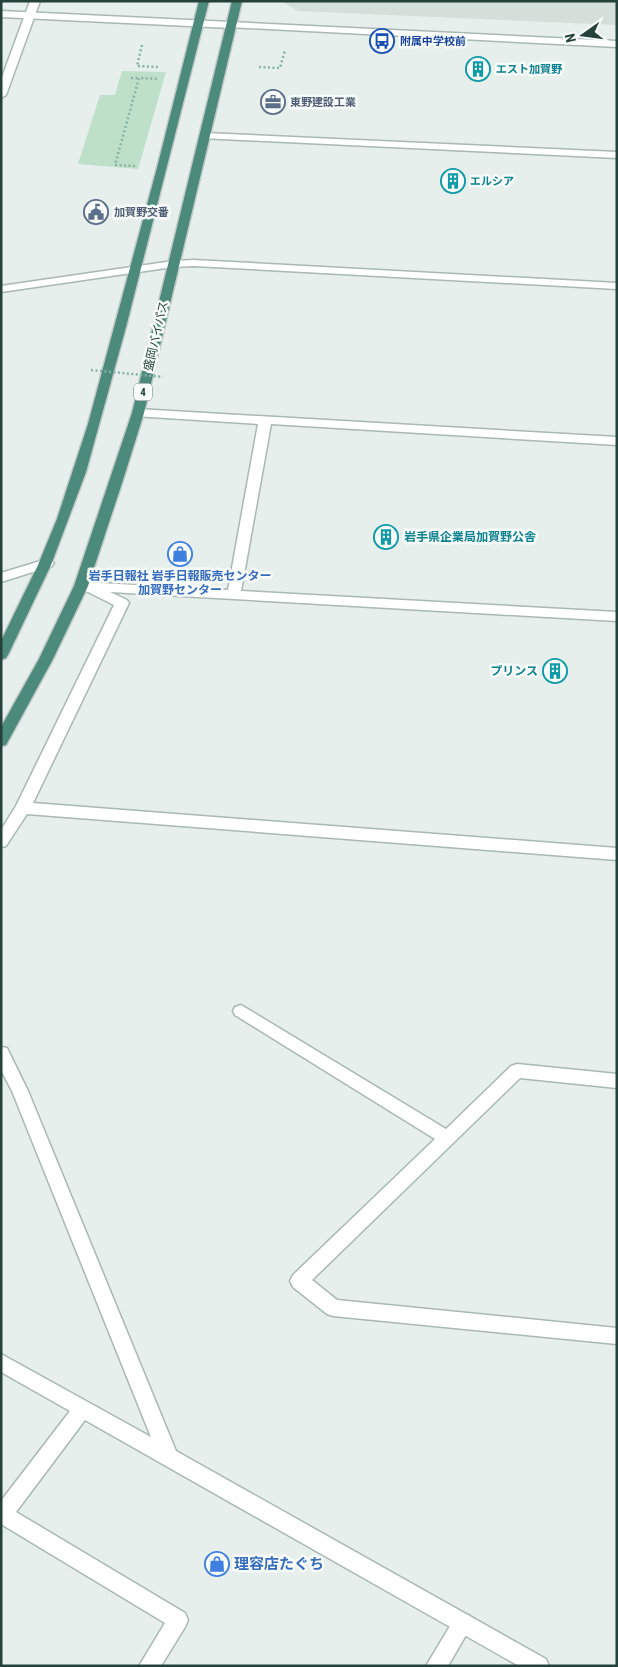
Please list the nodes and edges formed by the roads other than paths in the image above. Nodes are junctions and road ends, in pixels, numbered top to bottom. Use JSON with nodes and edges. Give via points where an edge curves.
{"nodes":[{"id":1,"x":35,"y":1,"type":"edge"},
{"id":2,"x":204,"y":1,"type":"edge"},
{"id":3,"x":237,"y":1,"type":"edge"},
{"id":4,"x":1,"y":14,"type":"edge"},
{"id":5,"x":30,"y":16,"type":"junction"},
{"id":6,"x":196,"y":24,"type":"junction"},
{"id":7,"x":231,"y":25,"type":"junction"},
{"id":8,"x":617,"y":44,"type":"edge"},
{"id":9,"x":1,"y":94,"type":"edge"},
{"id":10,"x":205,"y":136,"type":"junction"},
{"id":11,"x":617,"y":155,"type":"edge"},
{"id":12,"x":173,"y":264,"type":"junction"},
{"id":13,"x":135,"y":271,"type":"junction"},
{"id":14,"x":617,"y":286,"type":"edge"},
{"id":15,"x":1,"y":289,"type":"edge"},
{"id":16,"x":138,"y":413,"type":"junction"},
{"id":17,"x":265,"y":421,"type":"junction"},
{"id":18,"x":617,"y":442,"type":"edge"},
{"id":19,"x":47,"y":563,"type":"junction"},
{"id":20,"x":1,"y":578,"type":"edge"},
{"id":21,"x":81,"y":586,"type":"junction"},
{"id":22,"x":234,"y":594,"type":"junction"},
{"id":23,"x":617,"y":617,"type":"edge"},
{"id":24,"x":1,"y":655,"type":"edge"},
{"id":25,"x":1,"y":741,"type":"edge"},
{"id":26,"x":23,"y":808,"type":"junction"},
{"id":27,"x":1,"y":842,"type":"edge"},
{"id":28,"x":617,"y":854,"type":"edge"},
{"id":29,"x":241,"y":1011,"type":"dead end"},
{"id":30,"x":1,"y":1053,"type":"edge"},
{"id":31,"x":617,"y":1080,"type":"edge"},
{"id":32,"x":447,"y":1138,"type":"junction"},
{"id":33,"x":617,"y":1336,"type":"edge"},
{"id":34,"x":1,"y":1362,"type":"edge"},
{"id":35,"x":83,"y":1408,"type":"junction"},
{"id":36,"x":169,"y":1457,"type":"junction"},
{"id":37,"x":2,"y":1514,"type":"edge"},
{"id":38,"x":463,"y":1623,"type":"junction"},
{"id":39,"x":149,"y":1666,"type":"edge"},
{"id":40,"x":436,"y":1666,"type":"edge"},
{"id":41,"x":539,"y":1666,"type":"edge"}],
"edges":[{"from":1,"to":5,"type":"street"},
{"from":2,"to":6,"type":"highway"},
{"from":3,"to":7,"type":"highway","name":"盛岡バイパス","number":"4"},
{"from":4,"to":5,"type":"street"},
{"from":5,"to":6,"type":"street"},
{"from":5,"to":9,"type":"street"},
{"from":6,"to":7,"type":"street"},
{"from":6,"to":13,"type":"highway","via":[[174,125]]},
{"from":7,"to":8,"type":"street"},
{"from":7,"to":10,"type":"highway","name":"盛岡バイパス","number":"4"},
{"from":10,"to":11,"type":"street"},
{"from":10,"to":12,"type":"highway","name":"盛岡バイパス","number":"4"},
{"from":12,"to":13,"type":"street"},
{"from":12,"to":14,"type":"street"},
{"from":12,"to":16,"type":"highway","name":"盛岡バイパス","number":"4"},
{"from":13,"to":15,"type":"street"},
{"from":13,"to":19,"type":"highway","via":[[77,482]]},
{"from":16,"to":17,"type":"street"},
{"from":16,"to":21,"type":"highway","name":"盛岡バイパス","number":"4"},
{"from":17,"to":18,"type":"street"},
{"from":17,"to":22,"type":"street"},
{"from":19,"to":20,"type":"street"},
{"from":19,"to":24,"type":"highway"},
{"from":21,"to":22,"type":"street"},
{"from":21,"to":25,"type":"highway","name":"盛岡バイパス","number":"4"},
{"from":21,"to":26,"type":"street","via":[[122,604]]},
{"from":22,"to":23,"type":"street"},
{"from":26,"to":27,"type":"street"},
{"from":26,"to":28,"type":"street"},
{"from":29,"to":32,"type":"street"},
{"from":30,"to":36,"type":"street","via":[[20,1090]]},
{"from":31,"to":32,"type":"street","via":[[518,1071]]},
{"from":32,"to":33,"type":"street","via":[[299,1281],[333,1308]]},
{"from":34,"to":35,"type":"street"},
{"from":35,"to":36,"type":"street"},
{"from":35,"to":37,"type":"street"},
{"from":36,"to":38,"type":"street"},
{"from":37,"to":39,"type":"street","via":[[178,1620]]},
{"from":38,"to":40,"type":"street"},
{"from":38,"to":41,"type":"street"}]}
